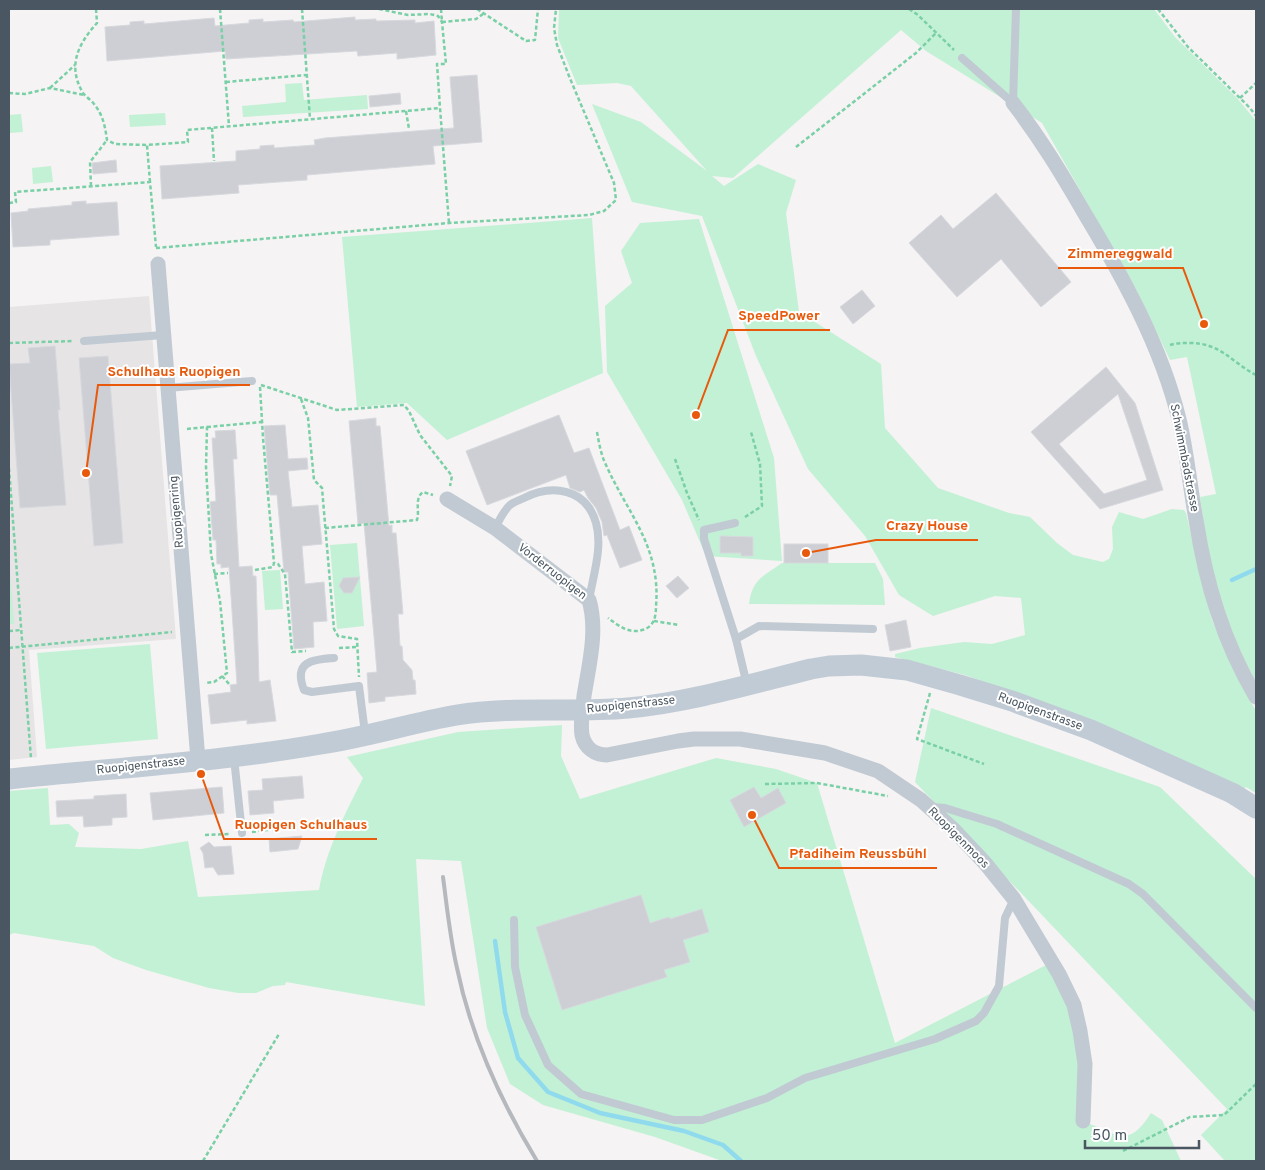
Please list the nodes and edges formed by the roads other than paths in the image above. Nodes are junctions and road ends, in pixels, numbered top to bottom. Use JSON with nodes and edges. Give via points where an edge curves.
{"nodes":[{"id":1,"x":1016,"y":9,"type":"edge"},
{"id":2,"x":962,"y":58,"type":"road end"},
{"id":3,"x":1014,"y":103,"type":"junction"},
{"id":4,"x":158,"y":264,"type":"dead end"},
{"id":5,"x":163,"y":335,"type":"junction"},
{"id":6,"x":84,"y":341,"type":"road end"},
{"id":7,"x":252,"y":381,"type":"dead end"},
{"id":8,"x":167,"y":388,"type":"junction"},
{"id":9,"x":447,"y":499,"type":"road end"},
{"id":10,"x":735,"y":523,"type":"road end"},
{"id":11,"x":495,"y":528,"type":"junction"},
{"id":12,"x":590,"y":607,"type":"junction"},
{"id":13,"x":873,"y":629,"type":"dead end"},
{"id":14,"x":736,"y":639,"type":"junction"},
{"id":15,"x":334,"y":658,"type":"dead end"},
{"id":16,"x":747,"y":685,"type":"junction"},
{"id":17,"x":1256,"y":697,"type":"edge"},
{"id":18,"x":583,"y":710,"type":"junction"},
{"id":19,"x":366,"y":736,"type":"junction"},
{"id":20,"x":234,"y":756,"type":"junction"},
{"id":21,"x":198,"y":760,"type":"junction"},
{"id":22,"x":9,"y":778,"type":"edge"},
{"id":23,"x":928,"y":808,"type":"junction"},
{"id":24,"x":1256,"y":808,"type":"edge"},
{"id":25,"x":242,"y":833,"type":"dead end"},
{"id":26,"x":1014,"y":899,"type":"junction"},
{"id":27,"x":514,"y":920,"type":"dead end"},
{"id":28,"x":1256,"y":1008,"type":"edge"},
{"id":29,"x":1083,"y":1120,"type":"dead end"}],
"edges":[{"from":1,"to":3,"type":"lane"},
{"from":2,"to":3,"type":"lane"},
{"from":3,"to":17,"type":"street","name":"Schwimmbadstrasse","via":[[1043,143],[1111,257],[1157,350],[1179,420],[1203,557],[1217,613]]},
{"from":4,"to":5,"type":"street","name":"Ruopigenring"},
{"from":5,"to":6,"type":"lane"},
{"from":5,"to":8,"type":"street","name":"Ruopigenring"},
{"from":7,"to":8,"type":"lane"},
{"from":8,"to":21,"type":"street","name":"Ruopigenring"},
{"from":9,"to":11,"type":"street","name":"Vorderruopigen"},
{"from":10,"to":14,"type":"lane","via":[[704,530],[704,539]]},
{"from":11,"to":12,"type":"street","name":"Vorderruopigen"},
{"from":11,"to":12,"type":"lane","via":[[510,505],[541,491],[559,490],[583,501],[593,515],[599,544]]},
{"from":12,"to":18,"type":"street","name":"Vorderruopigen","via":[[593,629]]},
{"from":13,"to":14,"type":"lane","via":[[759,626]]},
{"from":14,"to":16,"type":"lane"},
{"from":15,"to":19,"type":"lane","via":[[310,661],[304,666],[301,672],[304,690],[312,692],[359,686]]},
{"from":16,"to":18,"type":"street","name":"Ruopigenstrasse","via":[[661,704]]},
{"from":16,"to":24,"type":"street","name":"Ruopigenstrasse","via":[[829,666],[862,665],[907,670],[1012,701],[1091,730],[1232,793]]},
{"from":18,"to":19,"type":"street","name":"Ruopigenstrasse","via":[[456,715]]},
{"from":18,"to":23,"type":"street","name":"Ruopigenmoos","via":[[585,744],[599,755],[694,739],[740,739],[825,753],[878,771]]},
{"from":19,"to":20,"type":"street","name":"Ruopigenstrasse"},
{"from":20,"to":21,"type":"street","name":"Ruopigenstrasse"},
{"from":20,"to":25,"type":"lane"},
{"from":21,"to":22,"type":"street","name":"Ruopigenstrasse"},
{"from":23,"to":26,"type":"street","name":"Ruopigenmoos","via":[[952,828]]},
{"from":23,"to":28,"type":"lane","via":[[945,808],[997,824],[1129,884],[1143,894]]},
{"from":26,"to":27,"type":"lane","via":[[1005,918],[998,986],[984,1013],[976,1021],[934,1039],[805,1078],[767,1098],[702,1120],[674,1120],[581,1094],[548,1065],[525,1015],[515,967]]},
{"from":26,"to":29,"type":"street","name":"Ruopigenmoos","via":[[1074,1005],[1085,1064]]}]}
